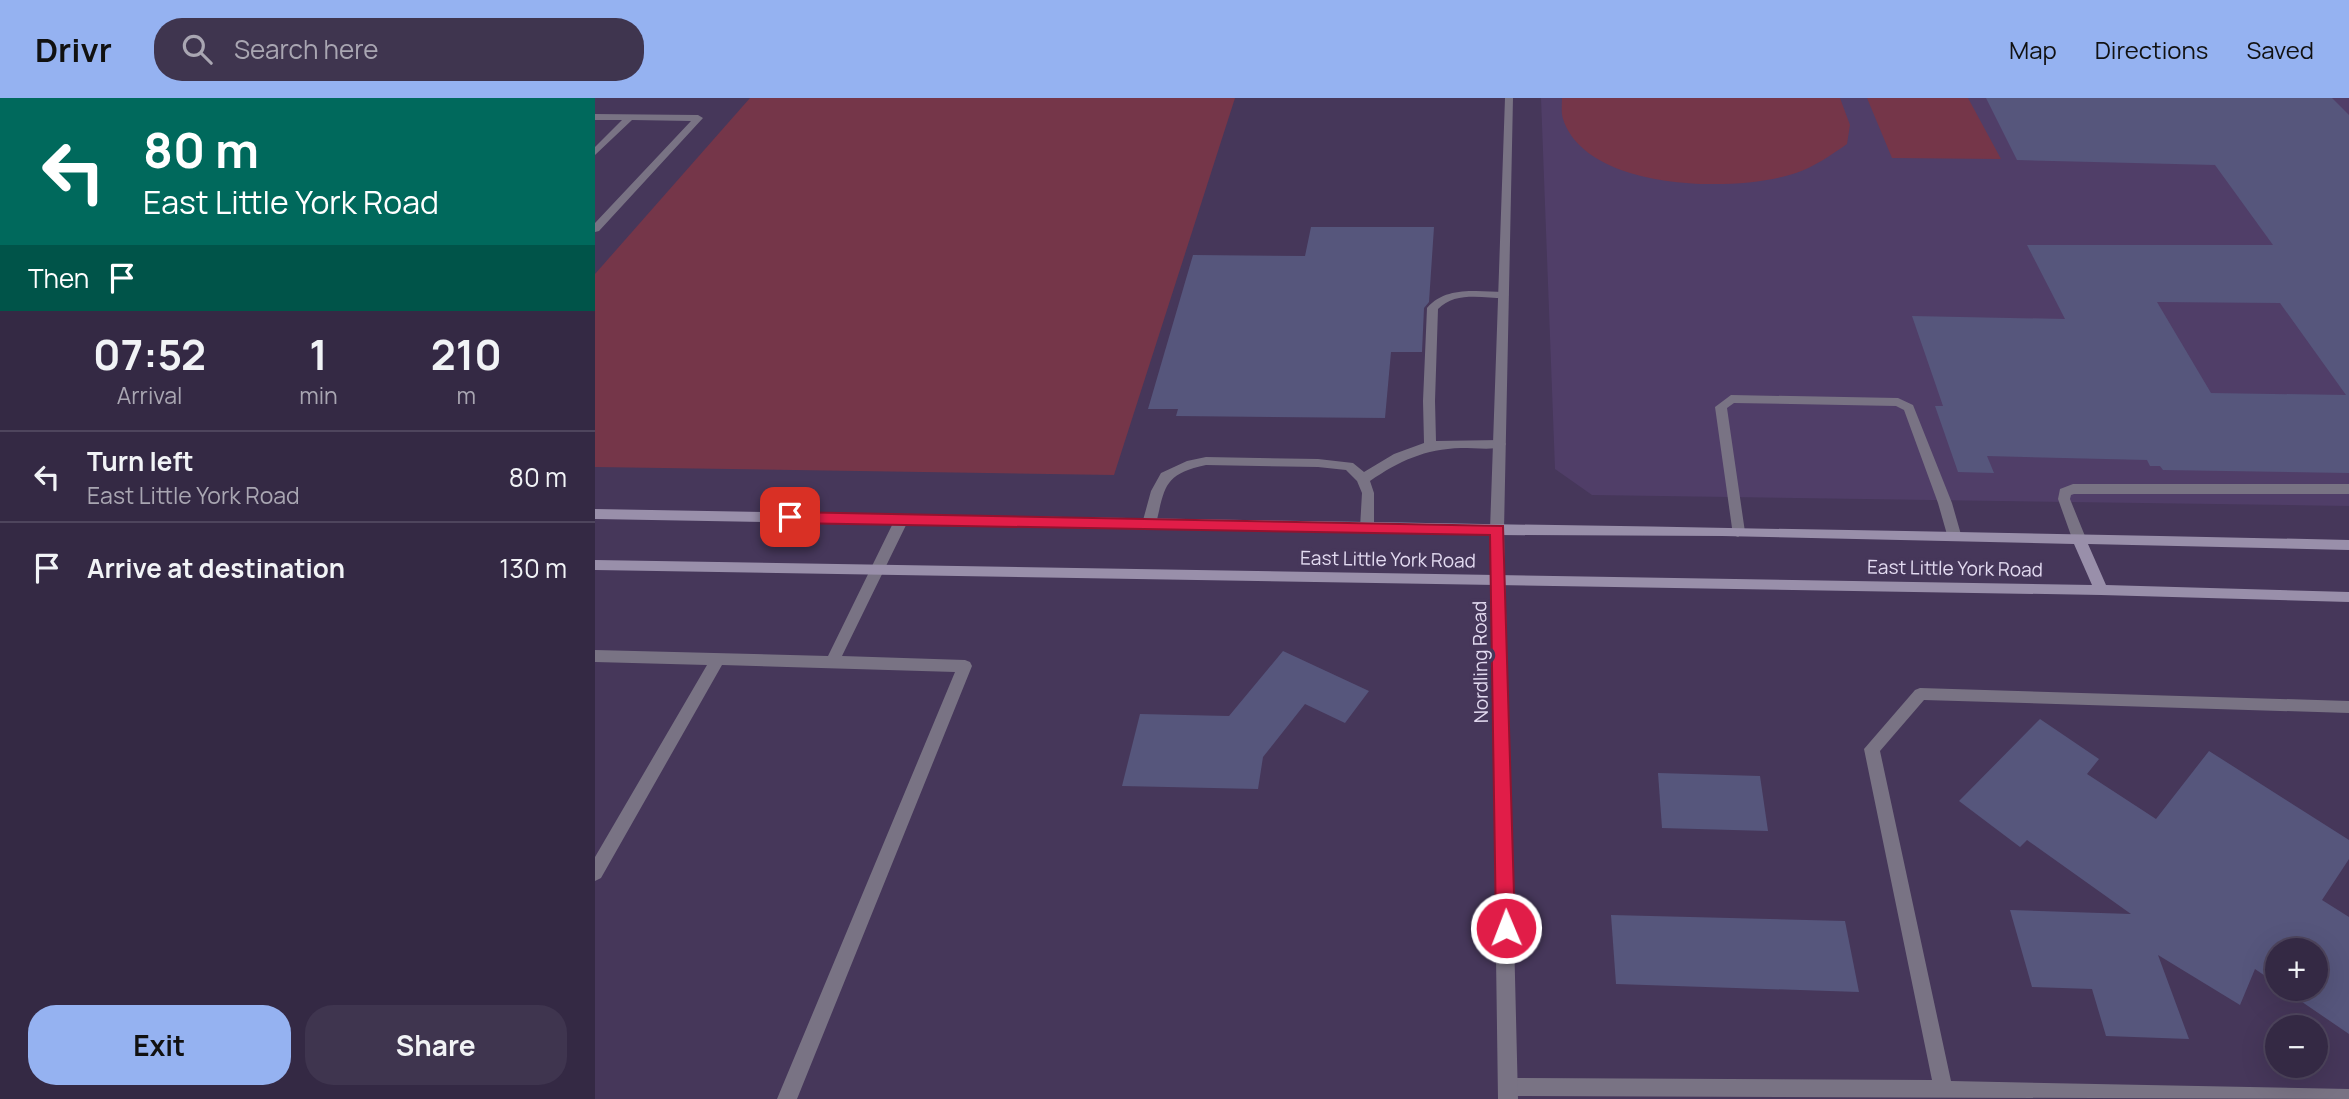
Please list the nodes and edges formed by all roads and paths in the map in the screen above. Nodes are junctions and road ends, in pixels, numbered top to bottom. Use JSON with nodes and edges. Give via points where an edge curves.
{"nodes":[{"id":1,"x":1509,"y":98,"type":"edge"},
{"id":2,"x":595,"y":117,"type":"edge"},
{"id":3,"x":630,"y":117,"type":"junction"},
{"id":4,"x":595,"y":152,"type":"edge"},
{"id":5,"x":595,"y":229,"type":"edge"},
{"id":6,"x":1504,"y":295,"type":"junction"},
{"id":7,"x":1430,"y":444,"type":"junction"},
{"id":8,"x":1500,"y":444,"type":"junction"},
{"id":9,"x":1363,"y":479,"type":"junction"},
{"id":10,"x":2349,"y":489,"type":"edge"},
{"id":11,"x":595,"y":514,"type":"edge"},
{"id":12,"x":901,"y":519,"type":"junction"},
{"id":13,"x":1149,"y":524,"type":"junction"},
{"id":14,"x":1367,"y":528,"type":"junction"},
{"id":15,"x":1497,"y":530,"type":"junction"},
{"id":16,"x":1738,"y":532,"type":"junction"},
{"id":17,"x":1955,"y":538,"type":"junction"},
{"id":18,"x":2080,"y":541,"type":"junction"},
{"id":19,"x":2349,"y":545,"type":"edge"},
{"id":20,"x":595,"y":565,"type":"edge"},
{"id":21,"x":876,"y":570,"type":"junction"},
{"id":22,"x":1500,"y":581,"type":"junction"},
{"id":23,"x":2101,"y":590,"type":"junction"},
{"id":24,"x":2349,"y":597,"type":"edge"},
{"id":25,"x":595,"y":656,"type":"edge"},
{"id":26,"x":718,"y":659,"type":"junction"},
{"id":27,"x":832,"y":662,"type":"junction"},
{"id":28,"x":2349,"y":707,"type":"edge"},
{"id":29,"x":595,"y":873,"type":"edge"},
{"id":30,"x":1943,"y":1090,"type":"junction"},
{"id":31,"x":1508,"y":1093,"type":"edge"},
{"id":32,"x":787,"y":1099,"type":"edge"},
{"id":33,"x":2349,"y":1099,"type":"edge"}],
"edges":[{"from":1,"to":6,"type":"street","name":"Nordling Road"},
{"from":2,"to":3,"type":"street"},
{"from":3,"to":4,"type":"street"},
{"from":3,"to":5,"type":"street","via":[[698,118]]},
{"from":6,"to":7,"type":"street","via":[[1454,296],[1433,308]]},
{"from":6,"to":8,"type":"street","name":"Nordling Road"},
{"from":7,"to":8,"type":"street"},
{"from":7,"to":9,"type":"street","via":[[1389,460]]},
{"from":8,"to":15,"type":"street","name":"Nordling Road"},
{"from":9,"to":13,"type":"street","via":[[1349,467],[1318,463],[1206,461],[1166,476]]},
{"from":9,"to":14,"type":"street","via":[[1368,493]]},
{"from":10,"to":18,"type":"street","via":[[2073,489],[2065,492],[2064,499]]},
{"from":11,"to":12,"type":"main road","name":"East Little York Road"},
{"from":12,"to":13,"type":"main road","name":"East Little York Road"},
{"from":12,"to":21,"type":"street"},
{"from":13,"to":14,"type":"main road","name":"East Little York Road"},
{"from":14,"to":15,"type":"main road","name":"East Little York Road"},
{"from":15,"to":16,"type":"main road","name":"East Little York Road"},
{"from":15,"to":22,"type":"street","name":"Nordling Road"},
{"from":16,"to":17,"type":"main road","name":"East Little York Road"},
{"from":16,"to":17,"type":"street","via":[[1721,407],[1724,402],[1898,402],[1909,408]]},
{"from":17,"to":18,"type":"main road","name":"East Little York Road"},
{"from":18,"to":19,"type":"main road","name":"East Little York Road"},
{"from":18,"to":23,"type":"main road"},
{"from":20,"to":21,"type":"main road","name":"East Little York Road"},
{"from":21,"to":22,"type":"main road","name":"East Little York Road"},
{"from":21,"to":27,"type":"street"},
{"from":22,"to":23,"type":"main road","name":"East Little York Road"},
{"from":22,"to":31,"type":"street","name":"Nordling Road"},
{"from":23,"to":24,"type":"main road","name":"East Little York Road"},
{"from":25,"to":26,"type":"street"},
{"from":26,"to":27,"type":"street"},
{"from":26,"to":29,"type":"street"},
{"from":27,"to":32,"type":"street","via":[[965,666]]},
{"from":28,"to":30,"type":"street","via":[[1920,694],[1872,748]]},
{"from":30,"to":31,"type":"street"},
{"from":30,"to":33,"type":"street"}]}
